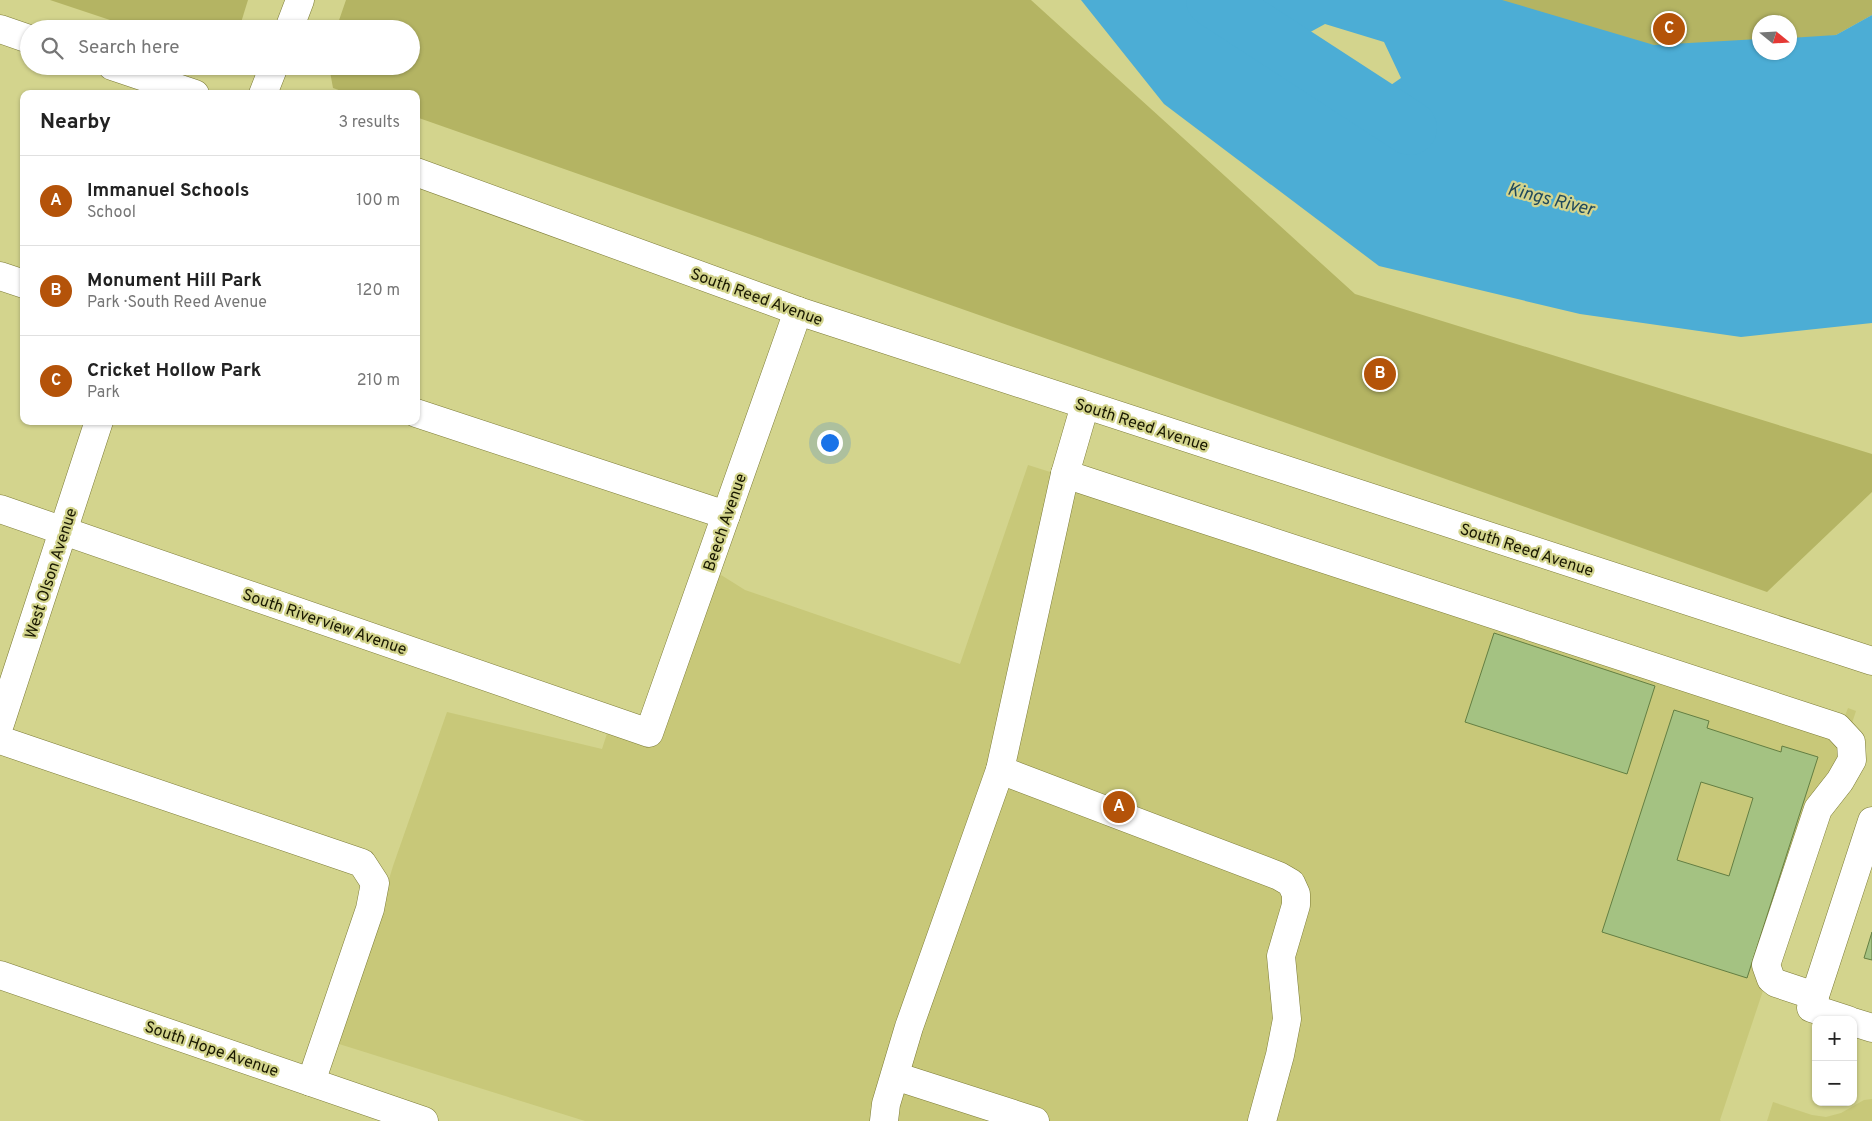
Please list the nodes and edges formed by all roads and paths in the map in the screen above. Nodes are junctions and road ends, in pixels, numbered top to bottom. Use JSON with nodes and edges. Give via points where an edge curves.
{"nodes":[{"id":1,"x":300,"y":0,"type":"edge"},
{"id":2,"x":292,"y":20,"type":"edge"},
{"id":3,"x":0,"y":29,"type":"edge"},
{"id":4,"x":20,"y":36,"type":"edge"},
{"id":5,"x":139,"y":75,"type":"edge"},
{"id":6,"x":270,"y":75,"type":"edge"},
{"id":7,"x":183,"y":90,"type":"edge"},
{"id":8,"x":265,"y":90,"type":"edge"},
{"id":9,"x":420,"y":173,"type":"edge"},
{"id":10,"x":0,"y":276,"type":"edge"},
{"id":11,"x":20,"y":283,"type":"edge"},
{"id":12,"x":798,"y":311,"type":"junction"},
{"id":13,"x":1084,"y":405,"type":"junction"},
{"id":14,"x":420,"y":414,"type":"edge"},
{"id":15,"x":98,"y":425,"type":"edge"},
{"id":16,"x":1065,"y":474,"type":"junction"},
{"id":17,"x":0,"y":509,"type":"edge"},
{"id":18,"x":726,"y":515,"type":"junction"},
{"id":19,"x":64,"y":531,"type":"junction"},
{"id":20,"x":1872,"y":661,"type":"edge"},
{"id":21,"x":0,"y":724,"type":"edge"},
{"id":22,"x":650,"y":733,"type":"joint"},
{"id":23,"x":0,"y":740,"type":"edge"},
{"id":24,"x":1000,"y":770,"type":"junction"},
{"id":25,"x":1872,"y":821,"type":"edge"},
{"id":26,"x":0,"y":975,"type":"edge"},
{"id":27,"x":1813,"y":1002,"type":"junction"},
{"id":28,"x":1840,"y":1016,"type":"edge"},
{"id":29,"x":1857,"y":1023,"type":"edge"},
{"id":30,"x":1872,"y":1028,"type":"edge"},
{"id":31,"x":895,"y":1076,"type":"junction"},
{"id":32,"x":311,"y":1082,"type":"junction"},
{"id":33,"x":424,"y":1121,"type":"edge"},
{"id":34,"x":884,"y":1121,"type":"edge"},
{"id":35,"x":1035,"y":1121,"type":"edge"},
{"id":36,"x":1262,"y":1121,"type":"edge"}],
"edges":[{"from":1,"to":2,"type":"street"},
{"from":3,"to":4,"type":"street"},
{"from":5,"to":7,"type":"street"},
{"from":6,"to":8,"type":"street"},
{"from":9,"to":12,"type":"street","name":"South Reed Avenue"},
{"from":10,"to":11,"type":"street"},
{"from":12,"to":13,"type":"street","name":"South Reed Avenue"},
{"from":12,"to":18,"type":"street","name":"Beech Avenue"},
{"from":13,"to":16,"type":"street"},
{"from":13,"to":20,"type":"street","name":"South Reed Avenue"},
{"from":14,"to":18,"type":"street"},
{"from":15,"to":19,"type":"street","name":"West Olson Avenue"},
{"from":16,"to":24,"type":"street"},
{"from":16,"to":27,"type":"street","via":[[1837,727],[1851,742],[1852,760],[1818,809],[1766,965],[1776,983]]},
{"from":17,"to":19,"type":"street","name":"South Riverview Avenue"},
{"from":18,"to":22,"type":"street","name":"Beech Avenue"},
{"from":19,"to":21,"type":"street","name":"West Olson Avenue"},
{"from":19,"to":22,"type":"street","name":"South Riverview Avenue"},
{"from":23,"to":32,"type":"street","via":[[362,863],[375,883],[370,909]]},
{"from":24,"to":31,"type":"street"},
{"from":24,"to":36,"type":"street","via":[[1291,883],[1296,905],[1281,956],[1287,1019]]},
{"from":25,"to":27,"type":"street"},
{"from":26,"to":32,"type":"street","name":"South Hope Avenue"},
{"from":27,"to":28,"type":"street"},
{"from":29,"to":30,"type":"street"},
{"from":31,"to":34,"type":"street"},
{"from":31,"to":35,"type":"street"},
{"from":32,"to":33,"type":"street","name":"South Hope Avenue"}]}
